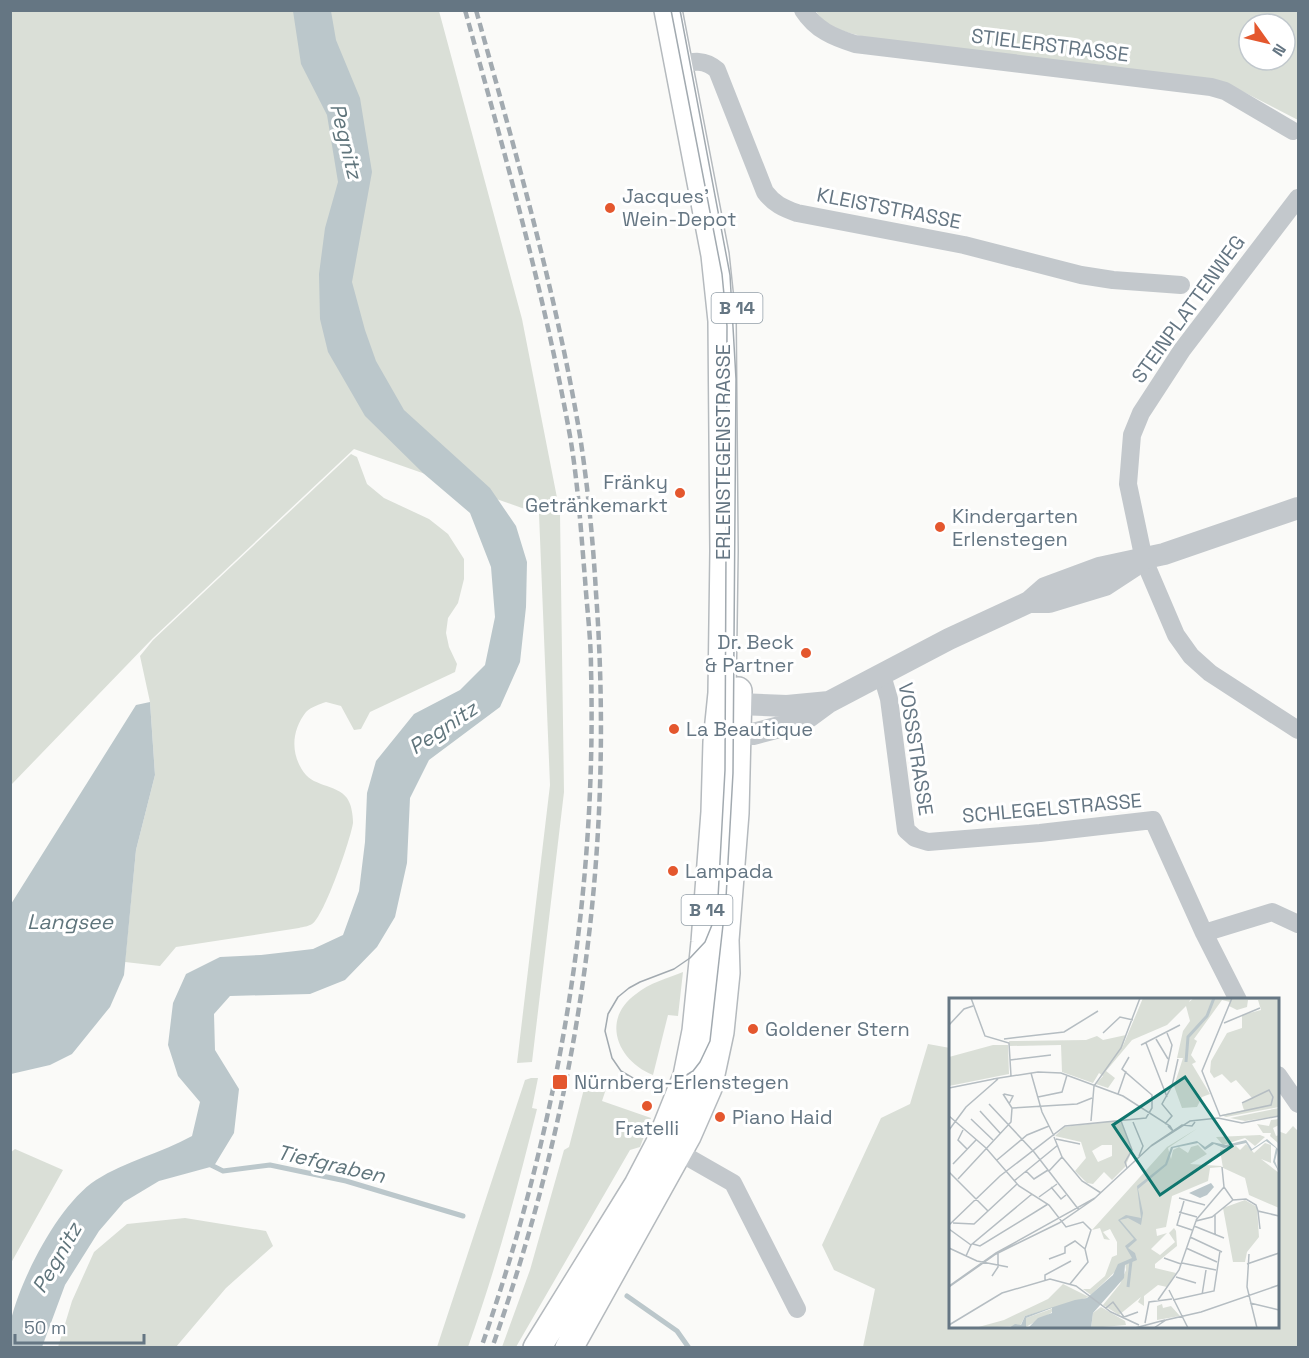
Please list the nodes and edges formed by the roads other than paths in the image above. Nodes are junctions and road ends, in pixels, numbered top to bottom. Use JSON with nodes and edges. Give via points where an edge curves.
{"nodes":[{"id":1,"x":668,"y":10,"type":"edge"},
{"id":2,"x":684,"y":10,"type":"edge"},
{"id":3,"x":803,"y":10,"type":"edge"},
{"id":4,"x":685,"y":63,"type":"junction"},
{"id":5,"x":1293,"y":131,"type":"dead end"},
{"id":6,"x":1299,"y":198,"type":"edge"},
{"id":7,"x":1181,"y":285,"type":"dead end"},
{"id":8,"x":1299,"y":508,"type":"edge"},
{"id":9,"x":1144,"y":560,"type":"junction"},
{"id":10,"x":882,"y":675,"type":"junction"},
{"id":11,"x":732,"y":718,"type":"junction"},
{"id":12,"x":1299,"y":730,"type":"edge"},
{"id":13,"x":906,"y":830,"type":"joint"},
{"id":14,"x":1299,"y":924,"type":"edge"},
{"id":15,"x":1204,"y":933,"type":"junction"},
{"id":16,"x":1237,"y":998,"type":"edge"},
{"id":17,"x":1279,"y":1076,"type":"edge"},
{"id":18,"x":1299,"y":1104,"type":"edge"},
{"id":19,"x":670,"y":1146,"type":"junction"},
{"id":20,"x":618,"y":1240,"type":"junction"},
{"id":21,"x":797,"y":1309,"type":"dead end"},
{"id":22,"x":537,"y":1347,"type":"edge"},
{"id":23,"x":569,"y":1347,"type":"edge"}],
"edges":[{"from":1,"to":4,"type":"main road","name":"ERLENSTEGENSTRASSE","number":"B 14"},
{"from":2,"to":4,"type":"main road","name":"ERLENSTEGENSTRASSE","number":"B 14"},
{"from":3,"to":5,"type":"street","name":"STIELERSTRASSE","via":[[820,30],[855,44],[1211,87],[1225,91]]},
{"from":4,"to":7,"type":"street","name":"KLEISTSTRASSE","via":[[704,62],[717,70],[765,192],[782,208],[964,245],[1081,275]]},
{"from":4,"to":11,"type":"main road","name":"ERLENSTEGENSTRASSE","number":"B 14","via":[[722,321],[723,682]]},
{"from":6,"to":9,"type":"street","name":"STEINPLATTENWEG","via":[[1182,350],[1141,413],[1132,435],[1128,484]]},
{"from":8,"to":9,"type":"street"},
{"from":9,"to":10,"type":"street","via":[[1105,585],[1049,602],[1029,602]]},
{"from":9,"to":12,"type":"street","name":"STEINPLATTENWEG","via":[[1176,635],[1191,656],[1210,673]]},
{"from":10,"to":11,"type":"street","via":[[829,702]]},
{"from":10,"to":13,"type":"street","name":"VOSSSTRASSE","via":[[889,699]]},
{"from":11,"to":19,"type":"main road","name":"ERLENSTEGENSTRASSE","number":"B 14","via":[[724,834],[705,942],[694,1041]]},
{"from":13,"to":15,"type":"street","name":"SCHLEGELSTRASSE","via":[[928,842],[1153,820]]},
{"from":14,"to":15,"type":"street","via":[[1272,912]]},
{"from":15,"to":16,"type":"street","name":"SCHLEGELSTRASSE"},
{"from":17,"to":18,"type":"street"},
{"from":19,"to":20,"type":"main road","name":"ERLENSTEGENSTRASSE","number":"B 14"},
{"from":19,"to":21,"type":"street","via":[[733,1183]]},
{"from":20,"to":22,"type":"main road","name":"ERLENSTEGENSTRASSE","number":"B 14"},
{"from":20,"to":23,"type":"main road","name":"ERLENSTEGENSTRASSE","number":"B 14"}]}
